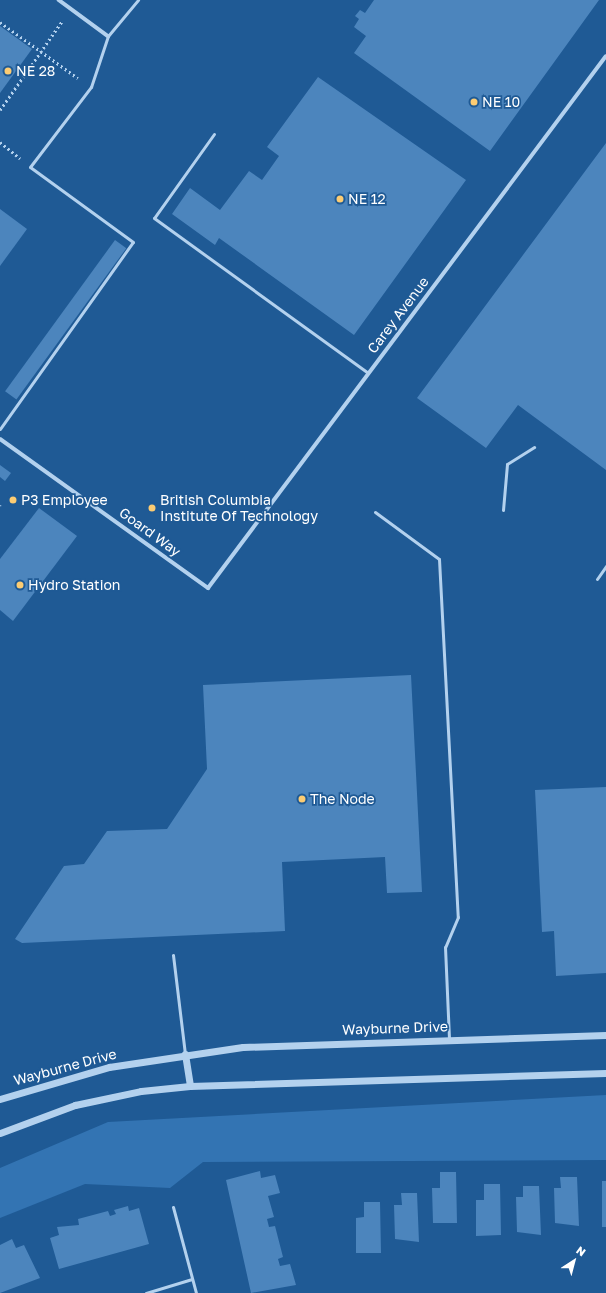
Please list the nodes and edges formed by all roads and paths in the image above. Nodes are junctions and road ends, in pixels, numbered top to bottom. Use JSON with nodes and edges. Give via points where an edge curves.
{"nodes":[{"id":1,"x":59,"y":0,"type":"edge"},
{"id":2,"x":138,"y":0,"type":"edge"},
{"id":3,"x":0,"y":22,"type":"edge"},
{"id":4,"x":58,"y":28,"type":"dead end"},
{"id":5,"x":108,"y":36,"type":"junction"},
{"id":6,"x":40,"y":52,"type":"junction"},
{"id":7,"x":606,"y":56,"type":"edge"},
{"id":8,"x":91,"y":87,"type":"junction"},
{"id":9,"x":0,"y":110,"type":"edge"},
{"id":10,"x":214,"y":134,"type":"dead end"},
{"id":11,"x":0,"y":142,"type":"edge"},
{"id":12,"x":30,"y":166,"type":"junction"},
{"id":13,"x":368,"y":373,"type":"junction"},
{"id":14,"x":0,"y":429,"type":"edge"},
{"id":15,"x":0,"y":438,"type":"edge"},
{"id":16,"x":534,"y":447,"type":"dead end"},
{"id":17,"x":503,"y":510,"type":"dead end"},
{"id":18,"x":375,"y":512,"type":"dead end"},
{"id":19,"x":606,"y":566,"type":"edge"},
{"id":20,"x":597,"y":579,"type":"dead end"},
{"id":21,"x":208,"y":588,"type":"joint"},
{"id":22,"x":173,"y":956,"type":"dead end"},
{"id":23,"x":606,"y":1035,"type":"edge"},
{"id":24,"x":449,"y":1039,"type":"junction"},
{"id":25,"x":185,"y":1054,"type":"junction"},
{"id":26,"x":606,"y":1073,"type":"edge"},
{"id":27,"x":190,"y":1086,"type":"junction"},
{"id":28,"x":0,"y":1099,"type":"edge"},
{"id":29,"x":0,"y":1133,"type":"edge"},
{"id":30,"x":173,"y":1207,"type":"dead end"},
{"id":31,"x":192,"y":1279,"type":"junction"},
{"id":32,"x":146,"y":1293,"type":"edge"},
{"id":33,"x":196,"y":1293,"type":"edge"}],
"edges":[{"from":1,"to":5,"type":"street"},
{"from":2,"to":5,"type":"lane"},
{"from":3,"to":6,"type":"path"},
{"from":4,"to":6,"type":"path"},
{"from":5,"to":8,"type":"lane"},
{"from":6,"to":8,"type":"path"},
{"from":6,"to":9,"type":"path"},
{"from":7,"to":13,"type":"street","name":"Carey Avenue"},
{"from":8,"to":12,"type":"lane"},
{"from":10,"to":13,"type":"lane","via":[[154,218]]},
{"from":11,"to":12,"type":"path"},
{"from":12,"to":14,"type":"lane","via":[[133,242]]},
{"from":13,"to":21,"type":"street","name":"Carey Avenue"},
{"from":15,"to":21,"type":"street","name":"Goard Way"},
{"from":16,"to":17,"type":"lane","via":[[507,464]]},
{"from":18,"to":24,"type":"lane","via":[[439,559],[458,917],[445,946]]},
{"from":19,"to":20,"type":"lane"},
{"from":22,"to":25,"type":"lane"},
{"from":23,"to":24,"type":"street","name":"Wayburne Drive"},
{"from":24,"to":25,"type":"street","name":"Wayburne Drive","via":[[243,1047]]},
{"from":25,"to":27,"type":"street"},
{"from":25,"to":28,"type":"street","name":"Wayburne Drive","via":[[109,1067]]},
{"from":26,"to":27,"type":"street"},
{"from":27,"to":29,"type":"street","via":[[141,1091],[75,1105]]},
{"from":30,"to":31,"type":"lane"},
{"from":31,"to":32,"type":"lane"},
{"from":31,"to":33,"type":"lane"}]}
